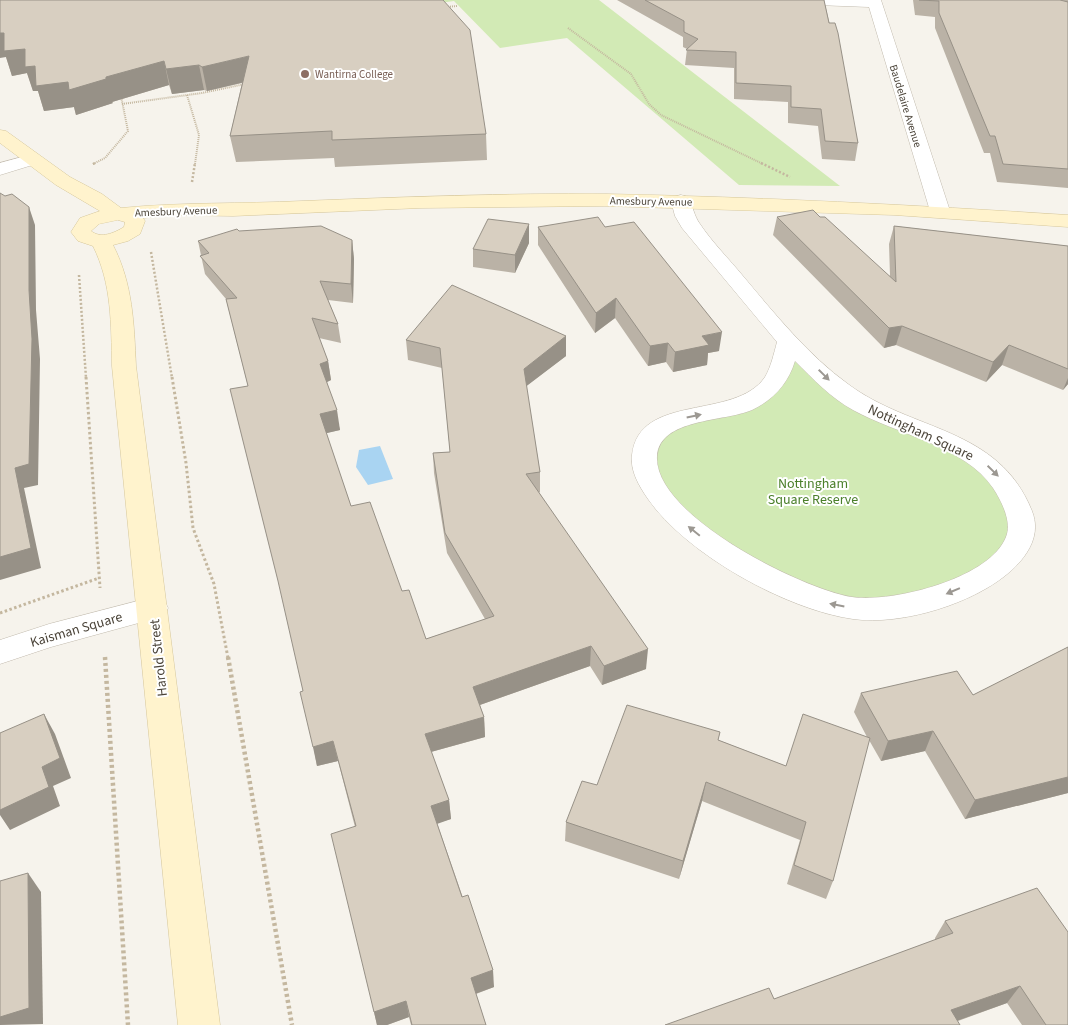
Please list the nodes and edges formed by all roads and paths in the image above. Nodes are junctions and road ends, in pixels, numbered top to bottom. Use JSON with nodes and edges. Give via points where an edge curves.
{"nodes":[{"id":1,"x":790,"y":0,"type":"edge"},
{"id":2,"x":873,"y":2,"type":"edge"},
{"id":3,"x":458,"y":6,"type":"dead end"},
{"id":4,"x":439,"y":7,"type":"edge"},
{"id":5,"x":568,"y":28,"type":"dead end"},
{"id":6,"x":245,"y":84,"type":"edge"},
{"id":7,"x":120,"y":95,"type":"edge"},
{"id":8,"x":187,"y":95,"type":"junction"},
{"id":9,"x":122,"y":104,"type":"junction"},
{"id":10,"x":0,"y":135,"type":"edge"},
{"id":11,"x":33,"y":159,"type":"junction"},
{"id":12,"x":88,"y":165,"type":"dead end"},
{"id":13,"x":0,"y":169,"type":"edge"},
{"id":14,"x":792,"y":178,"type":"dead end"},
{"id":15,"x":63,"y":181,"type":"junction"},
{"id":16,"x":191,"y":188,"type":"dead end"},
{"id":17,"x":682,"y":201,"type":"junction"},
{"id":18,"x":234,"y":210,"type":"junction"},
{"id":19,"x":940,"y":211,"type":"junction"},
{"id":20,"x":118,"y":214,"type":"junction"},
{"id":21,"x":1068,"y":221,"type":"edge"},
{"id":22,"x":86,"y":224,"type":"junction"},
{"id":23,"x":131,"y":231,"type":"junction"},
{"id":24,"x":100,"y":240,"type":"junction"},
{"id":25,"x":150,"y":245,"type":"dead end"},
{"id":26,"x":79,"y":270,"type":"dead end"},
{"id":27,"x":120,"y":291,"type":"junction"},
{"id":28,"x":789,"y":340,"type":"junction"},
{"id":29,"x":99,"y":578,"type":"junction"},
{"id":30,"x":100,"y":589,"type":"dead end"},
{"id":31,"x":153,"y":608,"type":"junction"},
{"id":32,"x":0,"y":613,"type":"edge"},
{"id":33,"x":0,"y":652,"type":"edge"},
{"id":34,"x":105,"y":657,"type":"dead end"},
{"id":35,"x":128,"y":1025,"type":"edge"},
{"id":36,"x":199,"y":1025,"type":"edge"},
{"id":37,"x":292,"y":1025,"type":"edge"}],
"edges":[{"from":1,"to":2,"type":"street"},
{"from":2,"to":19,"type":"street","name":"Baudelaire Avenue"},
{"from":3,"to":4,"type":"path"},
{"from":5,"to":14,"type":"path","via":[[631,74],[649,104],[661,115]]},
{"from":6,"to":8,"type":"path"},
{"from":7,"to":9,"type":"path"},
{"from":8,"to":9,"type":"path"},
{"from":8,"to":16,"type":"path","via":[[199,136]]},
{"from":9,"to":12,"type":"path","via":[[128,131],[105,158]]},
{"from":10,"to":11,"type":"street"},
{"from":11,"to":13,"type":"street"},
{"from":11,"to":15,"type":"street"},
{"from":15,"to":20,"type":"street"},
{"from":15,"to":22,"type":"street","via":[[84,213]]},
{"from":17,"to":18,"type":"street","name":"Amesbury Avenue","via":[[439,201]]},
{"from":17,"to":19,"type":"street","name":"Amesbury Avenue"},
{"from":17,"to":28,"type":"street","name":"Nottingham Square","via":[[692,228]]},
{"from":18,"to":20,"type":"street","name":"Amesbury Avenue","via":[[173,209]]},
{"from":18,"to":23,"type":"street","name":"Amesbury Avenue"},
{"from":19,"to":21,"type":"street","name":"Amesbury Avenue"},
{"from":20,"to":22,"type":"street","name":"Amesbury Avenue","via":[[99,217]]},
{"from":20,"to":23,"type":"street","via":[[135,221]]},
{"from":22,"to":24,"type":"street","via":[[81,232],[83,235]]},
{"from":23,"to":24,"type":"street","name":"Amesbury Avenue","via":[[118,238]]},
{"from":23,"to":27,"type":"street","name":"Harold Street","via":[[127,267]]},
{"from":24,"to":27,"type":"street","name":"Harold Street"},
{"from":25,"to":37,"type":"path","via":[[194,528],[219,605]]},
{"from":26,"to":29,"type":"path"},
{"from":27,"to":31,"type":"street","name":"Harold Street","via":[[124,366]]},
{"from":28,"to":28,"type":"street","name":"Nottingham Square","one_way":true,"via":[[854,401],[951,443],[974,455],[997,474],[1008,486],[1021,527],[1021,535],[999,565],[939,597],[885,608],[853,608],[828,603],[773,582],[720,550],[676,516],[646,472],[647,441],[658,430],[678,419],[729,409],[758,395],[778,375]]},
{"from":29,"to":30,"type":"path"},
{"from":29,"to":32,"type":"path"},
{"from":31,"to":33,"type":"street","name":"Kaisman Square"},
{"from":31,"to":36,"type":"street","name":"Harold Street"},
{"from":34,"to":35,"type":"path"}]}
